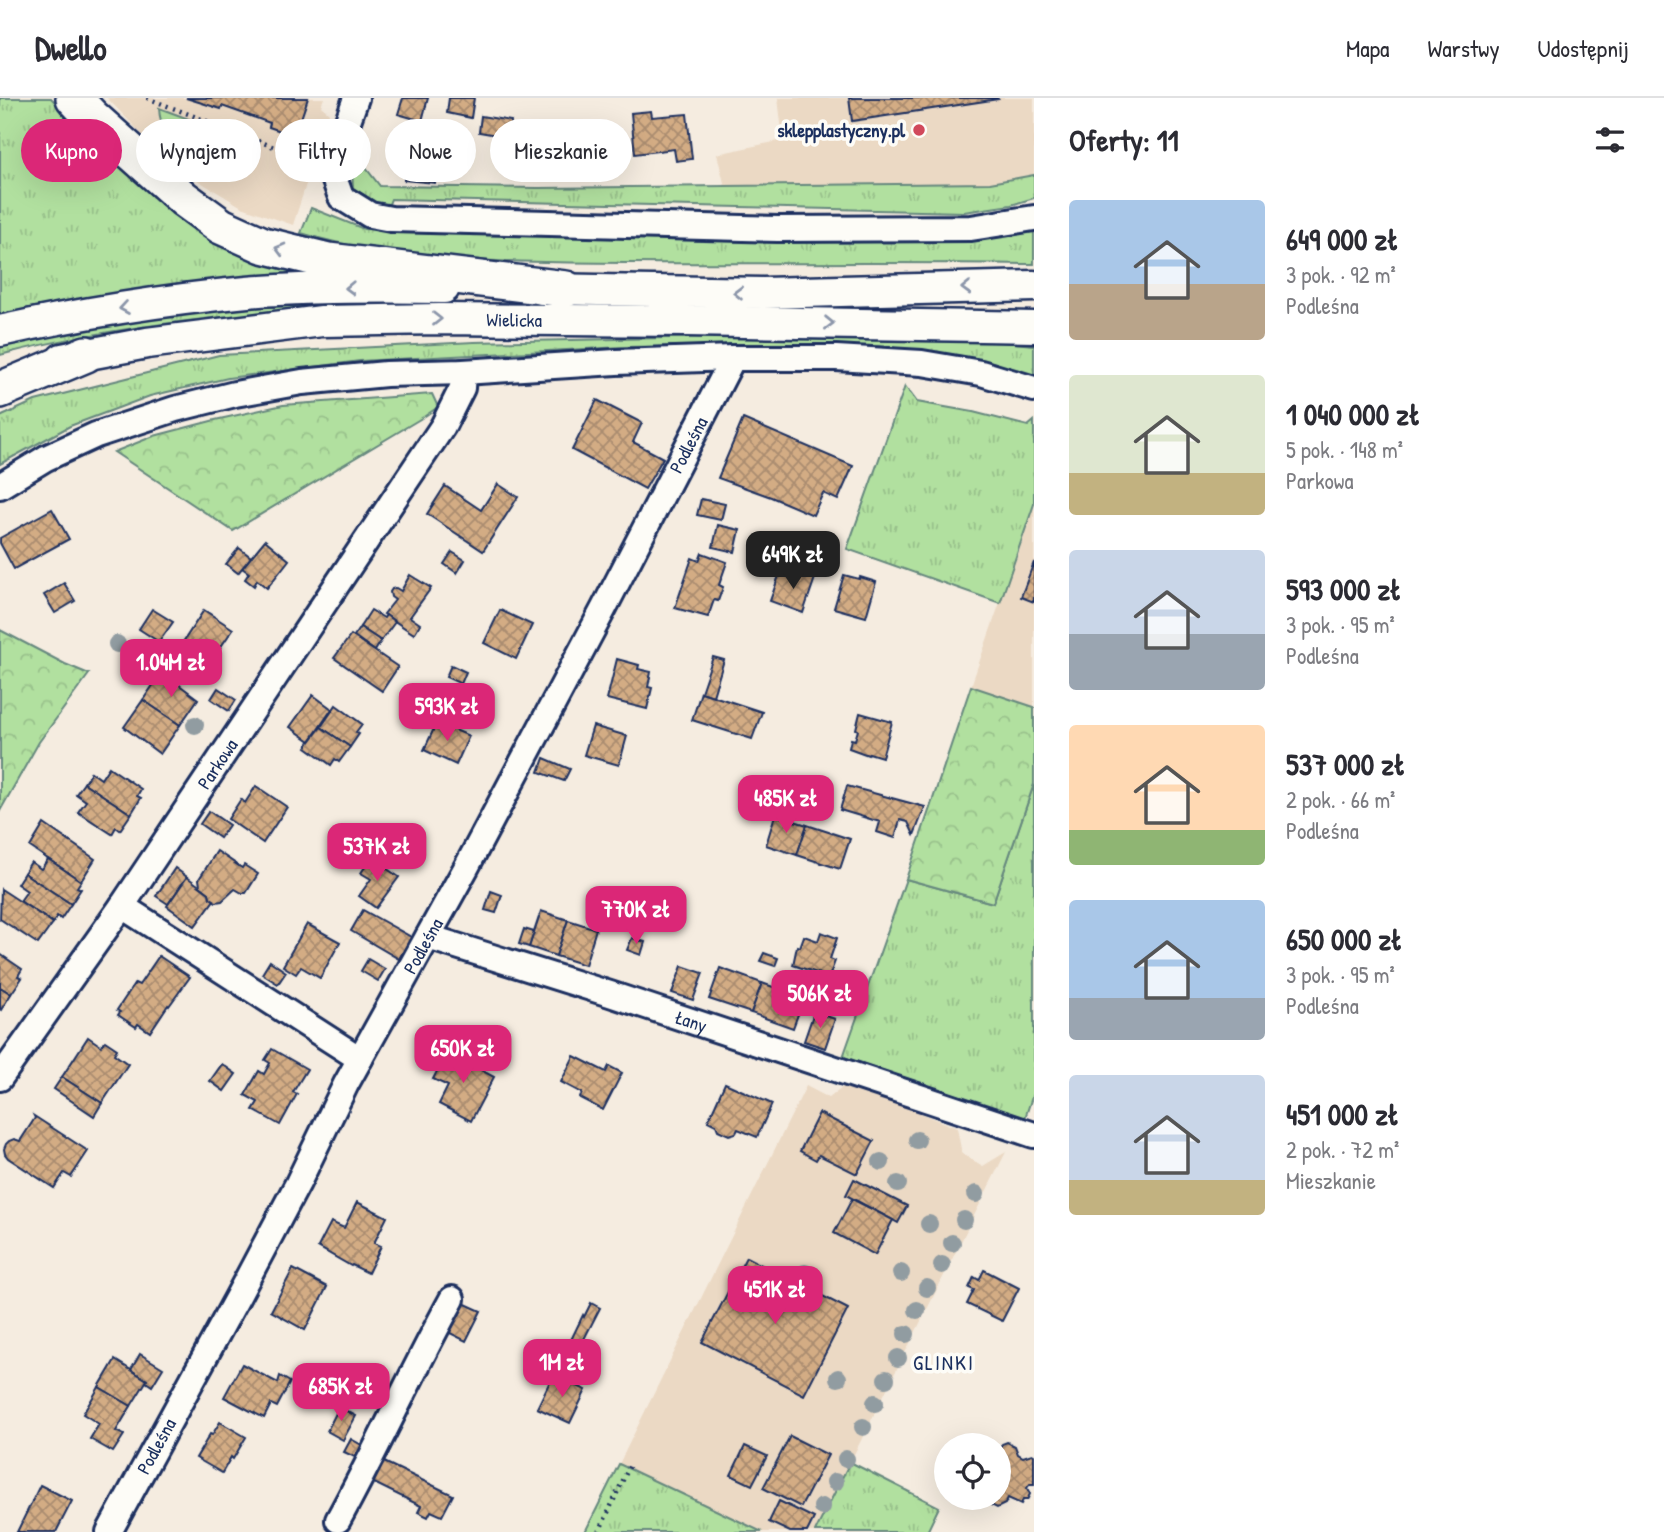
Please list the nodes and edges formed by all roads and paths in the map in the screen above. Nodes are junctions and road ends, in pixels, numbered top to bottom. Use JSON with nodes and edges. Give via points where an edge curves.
{"nodes":[{"id":1,"x":74,"y":98,"type":"edge"},
{"id":2,"x":147,"y":98,"type":"edge"},
{"id":3,"x":356,"y":98,"type":"edge"},
{"id":4,"x":275,"y":147,"type":"edge"},
{"id":5,"x":1034,"y":218,"type":"edge"},
{"id":6,"x":1034,"y":286,"type":"edge"},
{"id":7,"x":566,"y":289,"type":"junction"},
{"id":8,"x":1034,"y":327,"type":"edge"},
{"id":9,"x":0,"y":331,"type":"edge"},
{"id":10,"x":86,"y":355,"type":"junction"},
{"id":11,"x":733,"y":358,"type":"junction"},
{"id":12,"x":463,"y":372,"type":"junction"},
{"id":13,"x":0,"y":373,"type":"edge"},
{"id":14,"x":1034,"y":389,"type":"edge"},
{"id":15,"x":0,"y":390,"type":"edge"},
{"id":16,"x":0,"y":486,"type":"edge"},
{"id":17,"x":122,"y":906,"type":"junction"},
{"id":18,"x":428,"y":937,"type":"junction"},
{"id":19,"x":360,"y":1059,"type":"junction"},
{"id":20,"x":0,"y":1078,"type":"edge"},
{"id":21,"x":1034,"y":1135,"type":"edge"},
{"id":22,"x":452,"y":1299,"type":"dead end"},
{"id":23,"x":630,"y":1465,"type":"dead end"},
{"id":24,"x":338,"y":1520,"type":"dead end"},
{"id":25,"x":109,"y":1532,"type":"edge"},
{"id":26,"x":599,"y":1532,"type":"edge"}],
"edges":[{"from":7,"to":1,"type":"highway","one_way":true,"via":[[328,261],[263,245],[221,226],[184,199]]},
{"from":2,"to":4,"type":"path"},
{"from":3,"to":5,"type":"street","via":[[338,149],[334,178],[341,197],[370,215],[391,219],[847,229],[971,228]]},
{"from":6,"to":7,"type":"main road","name":"Wielicka","one_way":true,"via":[[763,293]]},
{"from":7,"to":9,"type":"main road","name":"Wielicka","one_way":true,"via":[[361,287],[248,292],[130,306]]},
{"from":10,"to":8,"type":"main road","name":"Wielicka","one_way":true,"via":[[322,321]]},
{"from":10,"to":13,"type":"main road","name":"Wielicka"},
{"from":10,"to":15,"type":"highway"},
{"from":11,"to":12,"type":"street"},
{"from":11,"to":14,"type":"street","via":[[922,363],[981,373]]},
{"from":11,"to":18,"type":"street","name":"Podleśna"},
{"from":12,"to":16,"type":"street","via":[[302,382],[235,394],[96,435]]},
{"from":12,"to":17,"type":"street","name":"Parkowa","via":[[462,388],[443,426]]},
{"from":17,"to":19,"type":"street"},
{"from":17,"to":20,"type":"street","name":"Parkowa"},
{"from":18,"to":19,"type":"street","name":"Podleśna"},
{"from":18,"to":21,"type":"street","name":"Łany"},
{"from":19,"to":25,"type":"street","name":"Podleśna"},
{"from":22,"to":24,"type":"street"},
{"from":23,"to":26,"type":"path"}]}
